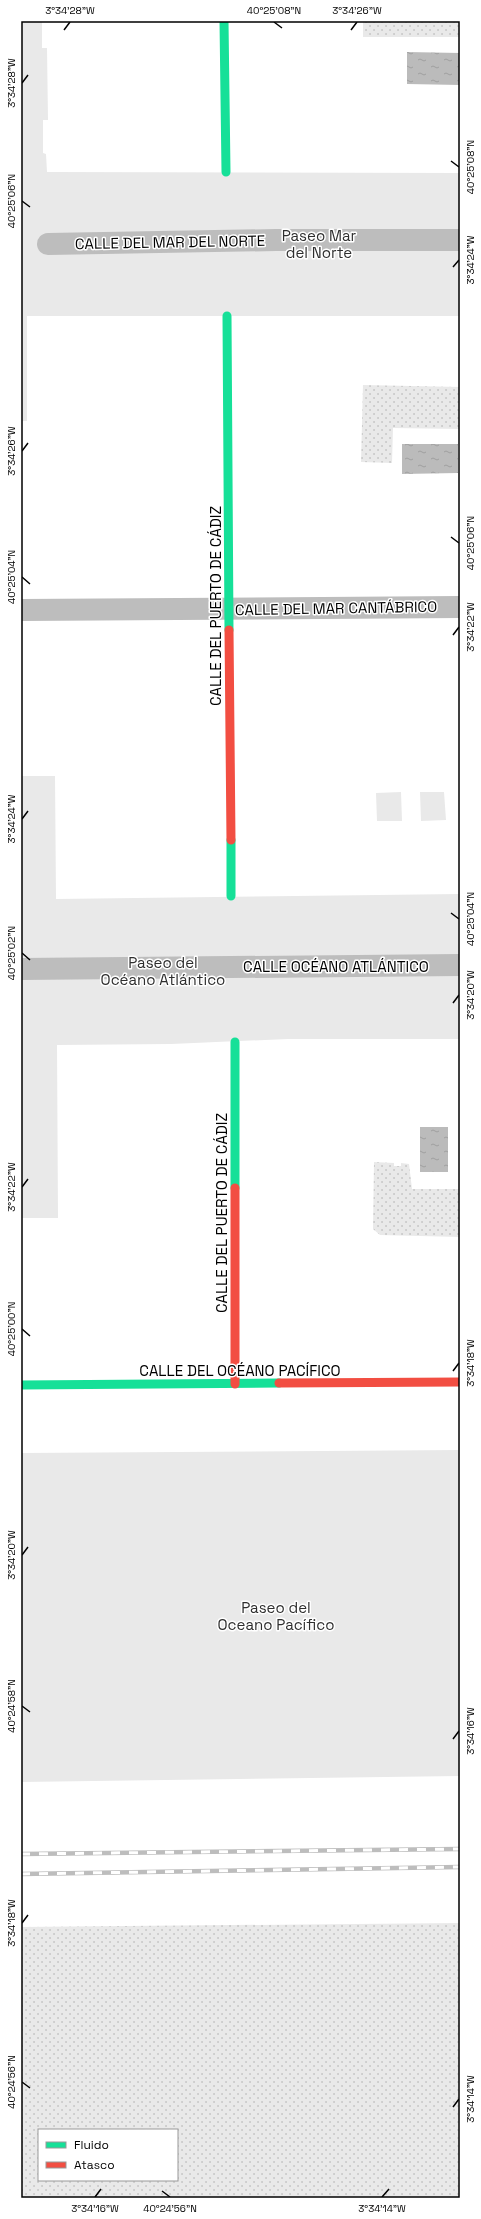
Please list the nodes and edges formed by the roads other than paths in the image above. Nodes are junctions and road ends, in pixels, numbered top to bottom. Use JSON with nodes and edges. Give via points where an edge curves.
{"nodes":[{"id":1,"x":224,"y":21,"type":"edge"},
{"id":2,"x":226,"y":172,"type":"dead end"},
{"id":3,"x":460,"y":240,"type":"edge"},
{"id":4,"x":48,"y":244,"type":"dead end"},
{"id":5,"x":227,"y":316,"type":"dead end"},
{"id":6,"x":460,"y":607,"type":"edge"},
{"id":7,"x":229,"y":609,"type":"junction"},
{"id":8,"x":21,"y":610,"type":"edge"},
{"id":9,"x":231,"y":896,"type":"dead end"},
{"id":10,"x":460,"y":965,"type":"edge"},
{"id":11,"x":21,"y":969,"type":"edge"},
{"id":12,"x":235,"y":1042,"type":"dead end"},
{"id":13,"x":460,"y":1382,"type":"edge"},
{"id":14,"x":235,"y":1384,"type":"junction"},
{"id":15,"x":21,"y":1385,"type":"edge"}],
"edges":[{"from":1,"to":2,"type":"street"},
{"from":3,"to":4,"type":"street","name":"CALLE DEL MAR DEL NORTE"},
{"from":5,"to":7,"type":"street","name":"CALLE DEL PUERTO DE CÁDIZ"},
{"from":6,"to":7,"type":"street","name":"CALLE DEL MAR CANTÁBRICO"},
{"from":7,"to":8,"type":"street","name":"CALLE DEL MAR CANTÁBRICO"},
{"from":7,"to":9,"type":"street","name":"CALLE DEL PUERTO DE CÁDIZ"},
{"from":10,"to":11,"type":"street","name":"CALLE OCÉANO ATLÁNTICO"},
{"from":12,"to":14,"type":"street","name":"CALLE DEL PUERTO DE CÁDIZ"},
{"from":13,"to":14,"type":"street","name":"CALLE DEL OCÉANO PACÍFICO"},
{"from":14,"to":15,"type":"street","name":"CALLE DEL OCÉANO PACÍFICO"}]}
